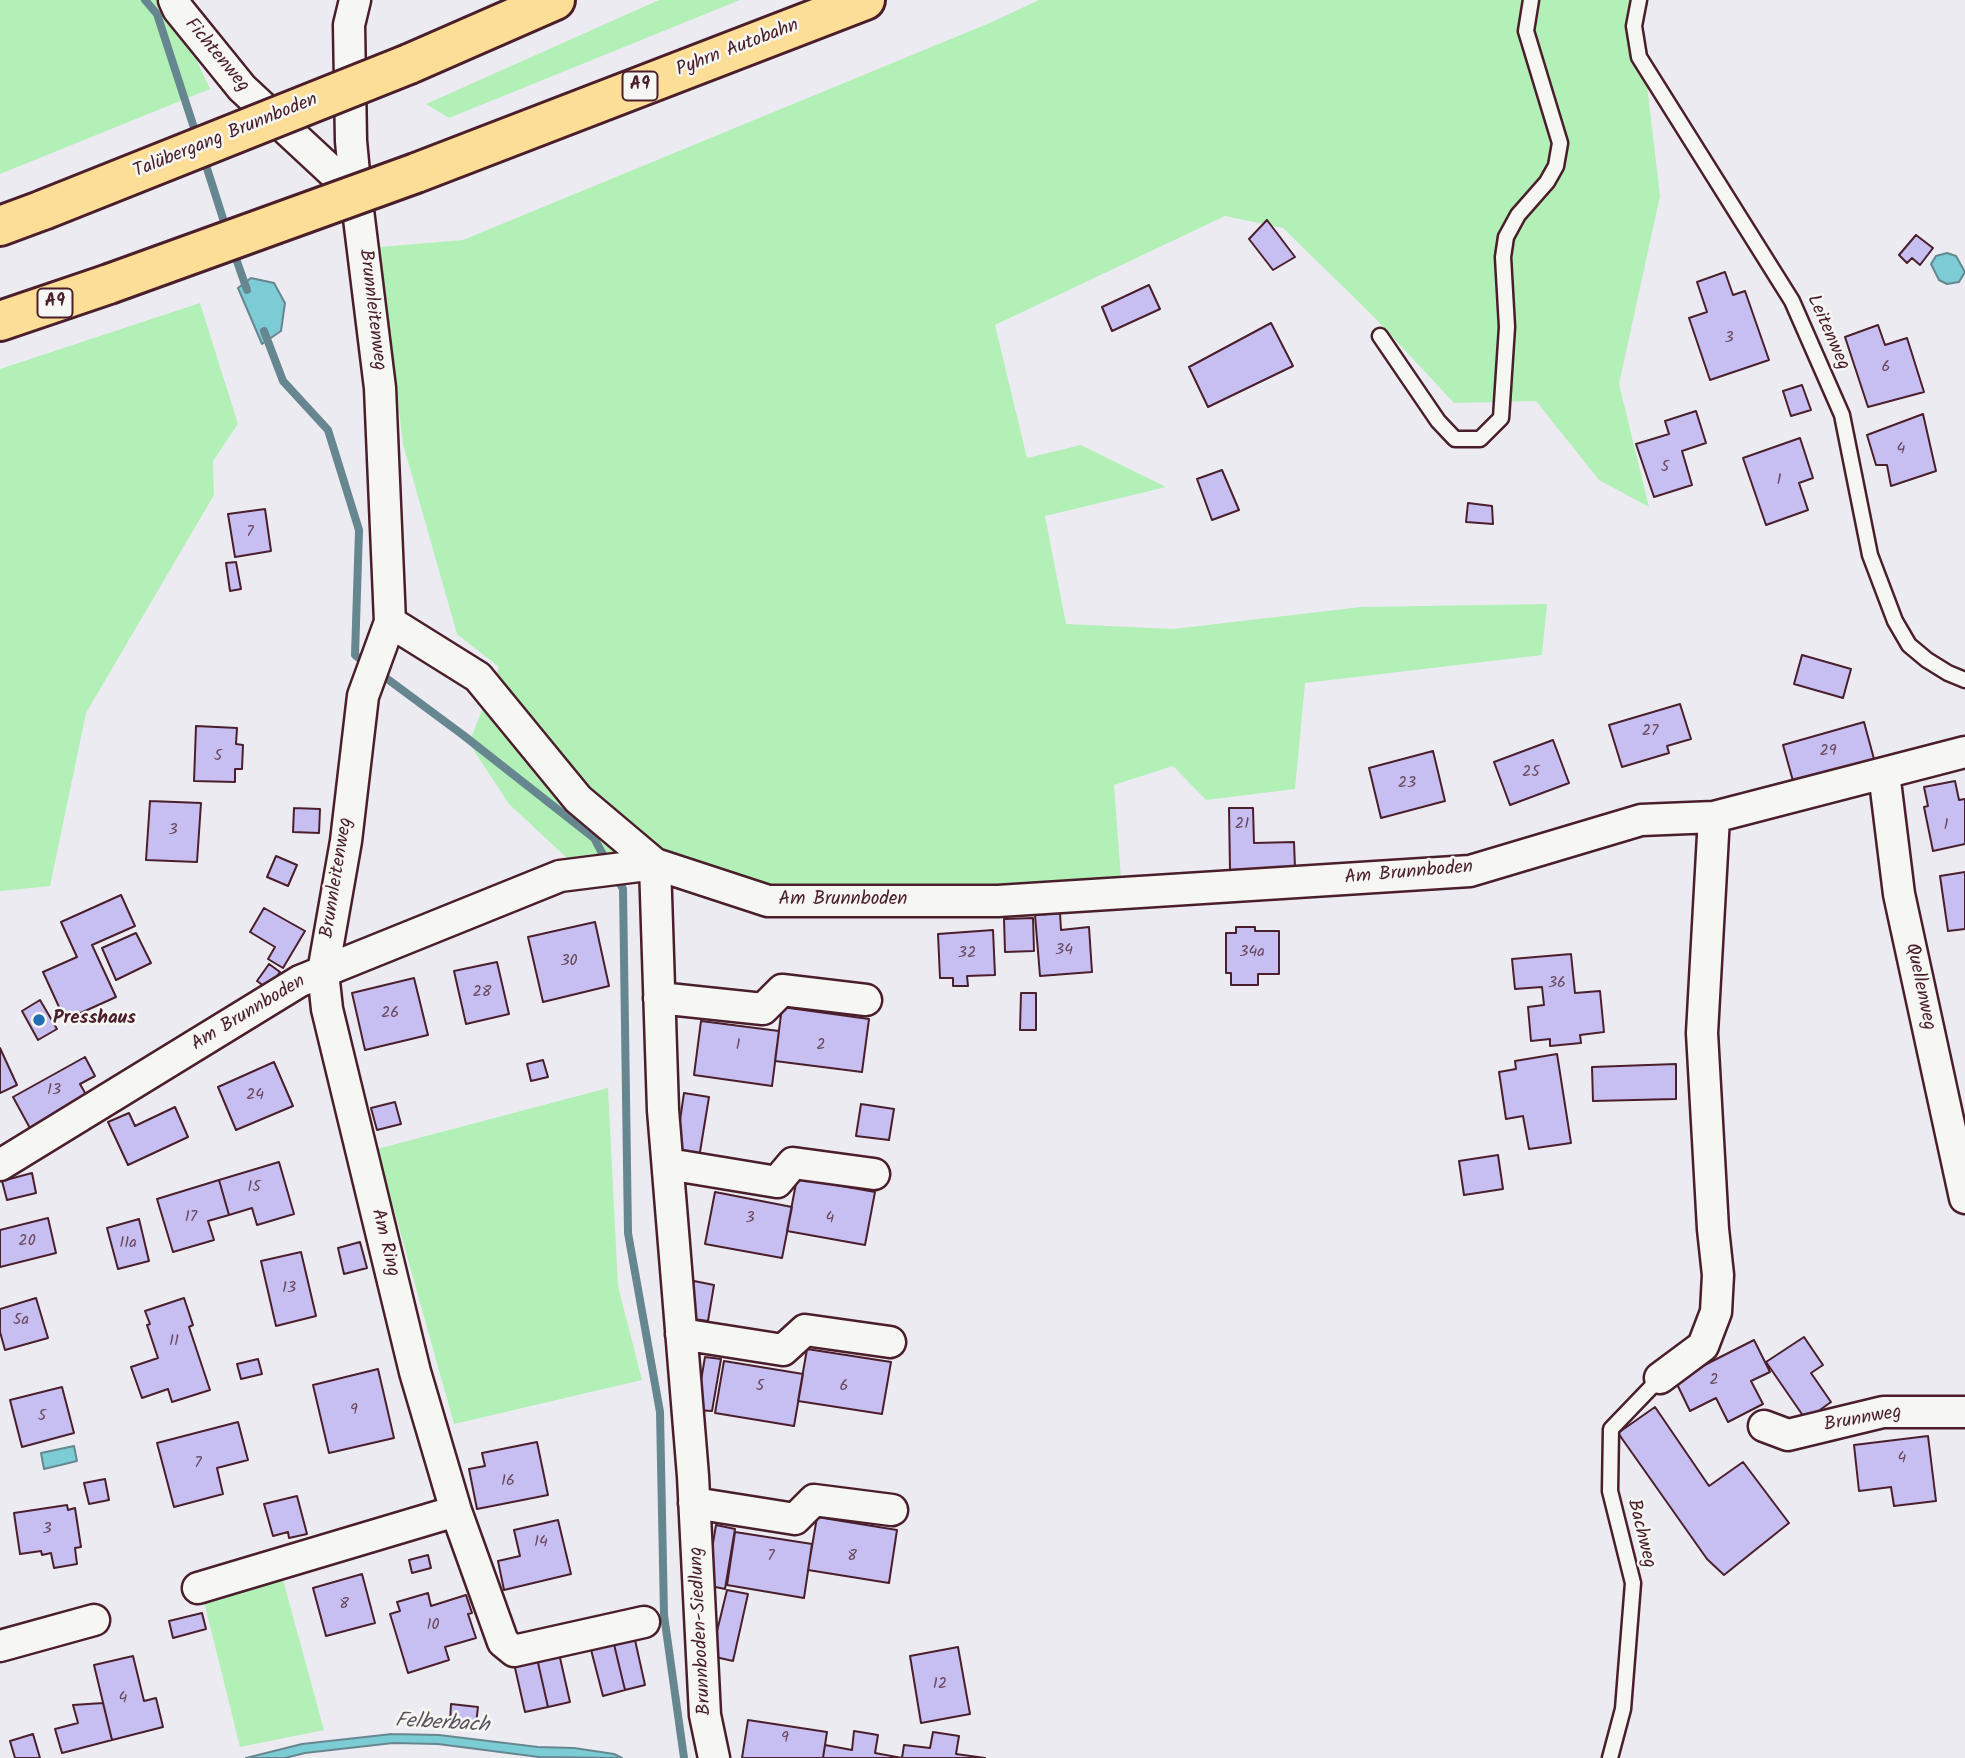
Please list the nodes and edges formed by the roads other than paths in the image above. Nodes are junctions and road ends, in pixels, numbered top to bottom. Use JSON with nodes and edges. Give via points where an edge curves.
{"nodes":[{"id":1,"x":174,"y":0,"type":"edge"},
{"id":2,"x":355,"y":0,"type":"edge"},
{"id":3,"x":555,"y":0,"type":"edge"},
{"id":4,"x":865,"y":0,"type":"edge"},
{"id":5,"x":1531,"y":0,"type":"edge"},
{"id":6,"x":1639,"y":0,"type":"edge"},
{"id":7,"x":356,"y":194,"type":"junction"},
{"id":8,"x":0,"y":226,"type":"edge"},
{"id":9,"x":0,"y":321,"type":"edge"},
{"id":10,"x":1380,"y":336,"type":"dead end"},
{"id":11,"x":390,"y":622,"type":"junction"},
{"id":12,"x":1965,"y":680,"type":"edge"},
{"id":13,"x":1965,"y":752,"type":"edge"},
{"id":14,"x":1884,"y":773,"type":"junction"},
{"id":15,"x":1714,"y":817,"type":"junction"},
{"id":16,"x":643,"y":866,"type":"junction"},
{"id":17,"x":323,"y":972,"type":"junction"},
{"id":18,"x":659,"y":998,"type":"junction"},
{"id":19,"x":866,"y":1000,"type":"dead end"},
{"id":20,"x":668,"y":1164,"type":"junction"},
{"id":21,"x":0,"y":1165,"type":"edge"},
{"id":22,"x":874,"y":1174,"type":"dead end"},
{"id":23,"x":1965,"y":1198,"type":"edge"},
{"id":24,"x":681,"y":1334,"type":"junction"},
{"id":25,"x":890,"y":1342,"type":"dead end"},
{"id":26,"x":1660,"y":1378,"type":"joint"},
{"id":27,"x":1965,"y":1412,"type":"edge"},
{"id":28,"x":1763,"y":1426,"type":"dead end"},
{"id":29,"x":694,"y":1503,"type":"junction"},
{"id":30,"x":892,"y":1510,"type":"dead end"},
{"id":31,"x":456,"y":1511,"type":"junction"},
{"id":32,"x":198,"y":1588,"type":"dead end"},
{"id":33,"x":94,"y":1620,"type":"dead end"},
{"id":34,"x":644,"y":1622,"type":"dead end"},
{"id":35,"x":0,"y":1646,"type":"edge"},
{"id":36,"x":714,"y":1758,"type":"edge"},
{"id":37,"x":1610,"y":1758,"type":"edge"}],
"edges":[{"from":1,"to":7,"type":"street","name":"Fichtenweg","via":[[242,88]]},
{"from":2,"to":7,"type":"street","name":"Brunnleitenweg","via":[[349,25]]},
{"from":3,"to":8,"type":"highway","name":"Talübergang Brunnboden","bridge":true,"via":[[409,64]]},
{"from":4,"to":9,"type":"highway","name":"Pyhrn Autobahn","number":"A9","bridge":true,"via":[[416,173]]},
{"from":5,"to":10,"type":"lane","via":[[1527,31],[1560,143],[1547,182],[1518,215],[1506,237],[1501,418],[1480,439],[1455,439]]},
{"from":6,"to":12,"type":"lane","name":"Leitenweg","via":[[1634,26],[1639,57],[1792,301],[1842,415],[1870,555],[1895,621],[1909,645]]},
{"from":7,"to":11,"type":"street","name":"Brunnleitenweg","via":[[380,388]]},
{"from":11,"to":16,"type":"street","via":[[478,677],[578,799]]},
{"from":11,"to":17,"type":"street","name":"Brunnleitenweg","via":[[363,696],[346,841]]},
{"from":13,"to":14,"type":"street","name":"Am Brunnboden"},
{"from":14,"to":15,"type":"street","name":"Am Brunnboden"},
{"from":14,"to":23,"type":"street","name":"Quellenweg","via":[[1899,894]]},
{"from":15,"to":16,"type":"street","name":"Am Brunnboden","via":[[1641,820],[1470,871],[999,901],[768,901]]},
{"from":15,"to":26,"type":"street","via":[[1702,1033],[1718,1275],[1716,1312],[1703,1346]]},
{"from":16,"to":17,"type":"street","name":"Am Brunnboden","via":[[560,876]]},
{"from":16,"to":18,"type":"street","name":"Brunnboden-Siedlung"},
{"from":17,"to":21,"type":"street","name":"Am Brunnboden","via":[[300,981]]},
{"from":17,"to":31,"type":"street","name":"Am Ring","via":[[327,1009],[415,1372]]},
{"from":18,"to":19,"type":"street","via":[[763,1009],[782,990]]},
{"from":18,"to":20,"type":"street","name":"Brunnboden-Siedlung"},
{"from":20,"to":22,"type":"street","via":[[777,1182],[793,1163]]},
{"from":20,"to":24,"type":"street","name":"Brunnboden-Siedlung"},
{"from":24,"to":25,"type":"street","via":[[783,1350],[805,1330]]},
{"from":24,"to":29,"type":"street","name":"Brunnboden-Siedlung"},
{"from":26,"to":37,"type":"lane","name":"Bachweg","via":[[1611,1429],[1610,1491],[1633,1583],[1623,1709]]},
{"from":27,"to":28,"type":"street","name":"Brunnweg","via":[[1883,1412],[1788,1434]]},
{"from":29,"to":30,"type":"street","via":[[795,1520],[814,1500]]},
{"from":29,"to":36,"type":"street","name":"Brunnboden-Siedlung","via":[[705,1715]]},
{"from":31,"to":32,"type":"street"},
{"from":31,"to":34,"type":"street","name":"Am Ring","via":[[503,1642],[514,1651]]},
{"from":33,"to":35,"type":"street"}]}
